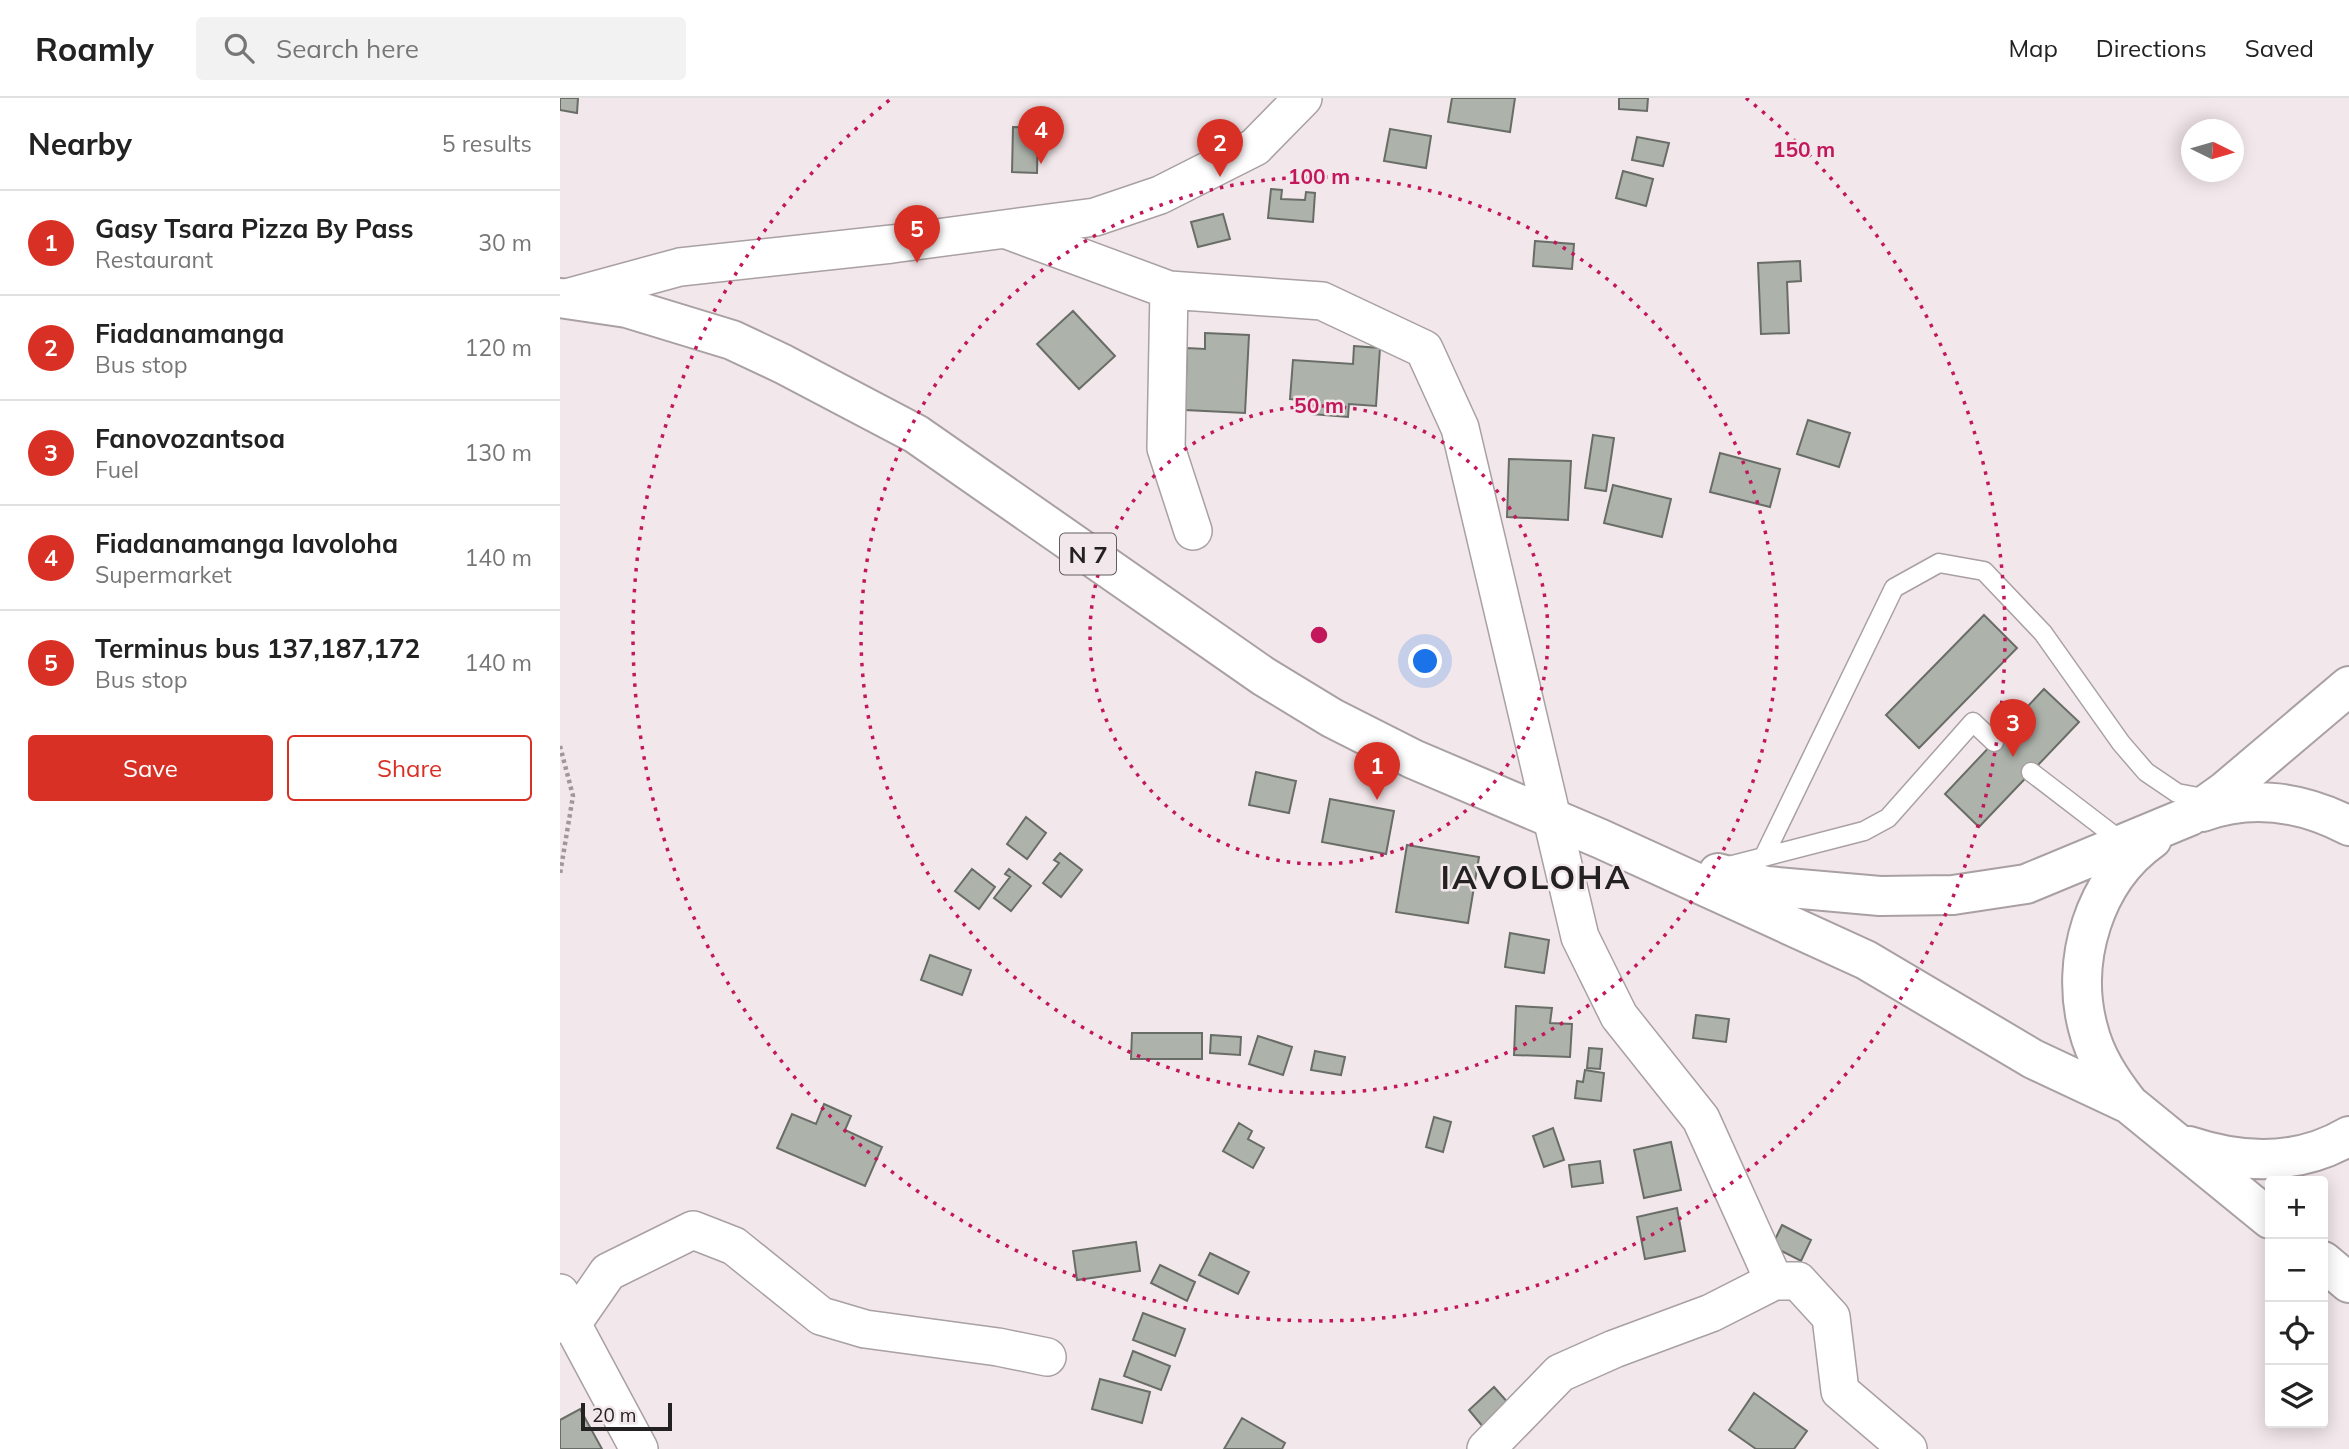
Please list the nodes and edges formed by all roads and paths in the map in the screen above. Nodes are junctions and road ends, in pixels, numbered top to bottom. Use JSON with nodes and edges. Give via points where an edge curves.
{"nodes":[{"id":1,"x":1303,"y":98,"type":"edge"},
{"id":2,"x":1007,"y":230,"type":"junction"},
{"id":3,"x":1169,"y":290,"type":"junction"},
{"id":4,"x":563,"y":298,"type":"edge"},
{"id":5,"x":1193,"y":531,"type":"dead end"},
{"id":6,"x":2349,"y":686,"type":"edge"},
{"id":7,"x":1994,"y":742,"type":"dead end"},
{"id":8,"x":560,"y":746,"type":"edge"},
{"id":9,"x":2031,"y":772,"type":"dead end"},
{"id":10,"x":2190,"y":815,"type":"junction"},
{"id":11,"x":1553,"y":821,"type":"junction"},
{"id":12,"x":2349,"y":826,"type":"edge"},
{"id":13,"x":1601,"y":839,"type":"junction"},
{"id":14,"x":2125,"y":844,"type":"junction"},
{"id":15,"x":1765,"y":855,"type":"junction"},
{"id":16,"x":1713,"y":871,"type":"junction"},
{"id":17,"x":560,"y":874,"type":"edge"},
{"id":18,"x":2129,"y":1104,"type":"junction"},
{"id":19,"x":2163,"y":1132,"type":"junction"},
{"id":20,"x":2349,"y":1136,"type":"edge"},
{"id":21,"x":2265,"y":1215,"type":"edge"},
{"id":22,"x":2328,"y":1265,"type":"edge"},
{"id":23,"x":1774,"y":1281,"type":"junction"},
{"id":24,"x":2349,"y":1283,"type":"edge"},
{"id":25,"x":564,"y":1313,"type":"edge"},
{"id":26,"x":1047,"y":1357,"type":"dead end"},
{"id":27,"x":639,"y":1449,"type":"edge"},
{"id":28,"x":1486,"y":1449,"type":"edge"},
{"id":29,"x":1908,"y":1449,"type":"edge"}],
"edges":[{"from":1,"to":2,"type":"street","via":[[1255,147],[1160,195],[1095,217]]},
{"from":2,"to":3,"type":"street"},
{"from":2,"to":4,"type":"street","via":[[680,267]]},
{"from":3,"to":5,"type":"street","via":[[1166,448]]},
{"from":3,"to":11,"type":"street","via":[[1322,301],[1424,349],[1460,428]]},
{"from":4,"to":11,"type":"main road","number":"N 7","via":[[627,308],[732,340],[916,433],[1263,676],[1413,759]]},
{"from":6,"to":10,"type":"main road"},
{"from":7,"to":15,"type":"lane","via":[[1973,722],[1888,818],[1864,831]]},
{"from":8,"to":17,"type":"path","via":[[573,796]]},
{"from":9,"to":14,"type":"lane"},
{"from":10,"to":12,"type":"main road","via":[[2217,807],[2273,802],[2301,806]]},
{"from":10,"to":14,"type":"main road"},
{"from":10,"to":15,"type":"lane","via":[[2177,793],[2146,772],[2121,743],[2043,633],[1984,571],[1939,563],[1895,588]]},
{"from":10,"to":18,"type":"main road","via":[[2144,845],[2106,889],[2086,943],[2082,971],[2088,1029],[2112,1081]]},
{"from":11,"to":13,"type":"main road","number":"N 7"},
{"from":11,"to":23,"type":"street","via":[[1580,937],[1619,1016],[1701,1119]]},
{"from":13,"to":16,"type":"main road"},
{"from":13,"to":18,"type":"main road","via":[[1866,960],[2033,1059]]},
{"from":14,"to":16,"type":"main road","via":[[2026,884],[1952,895],[1880,897],[1767,886]]},
{"from":15,"to":16,"type":"lane"},
{"from":18,"to":19,"type":"main road"},
{"from":19,"to":20,"type":"main road","via":[[2189,1146],[2248,1160],[2308,1154]]},
{"from":19,"to":21,"type":"main road"},
{"from":22,"to":24,"type":"main road"},
{"from":23,"to":28,"type":"street","via":[[1710,1314],[1560,1373]]},
{"from":23,"to":29,"type":"street","via":[[1798,1280],[1831,1317],[1840,1391]]},
{"from":25,"to":26,"type":"street","via":[[608,1272],[693,1230],[734,1246],[821,1316],[865,1329]]},
{"from":25,"to":27,"type":"street"}]}
